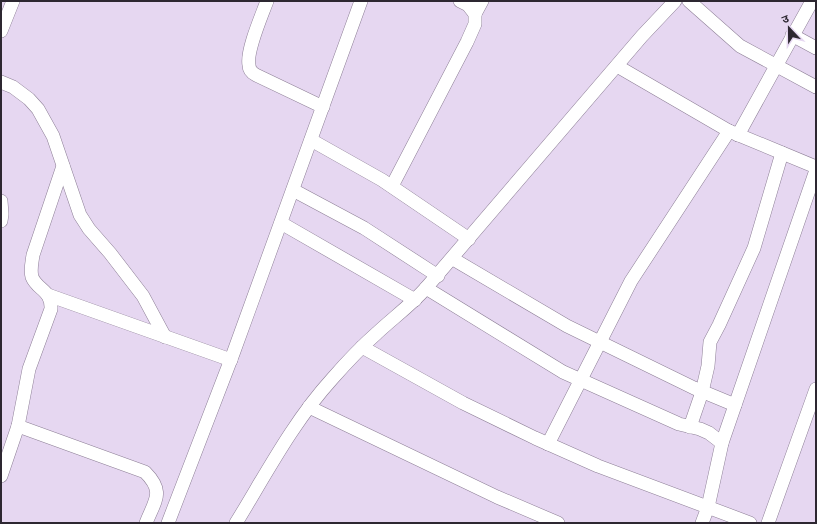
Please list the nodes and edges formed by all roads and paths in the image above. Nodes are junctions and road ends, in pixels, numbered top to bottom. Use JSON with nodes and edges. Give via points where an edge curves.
{"nodes":[{"id":1,"x":13,"y":1,"type":"edge"},
{"id":2,"x":267,"y":1,"type":"edge"},
{"id":3,"x":362,"y":1,"type":"edge"},
{"id":4,"x":460,"y":1,"type":"edge"},
{"id":5,"x":482,"y":1,"type":"edge"},
{"id":6,"x":675,"y":1,"type":"edge"},
{"id":7,"x":689,"y":1,"type":"edge"},
{"id":8,"x":811,"y":3,"type":"edge"},
{"id":9,"x":475,"y":14,"type":"junction"},
{"id":10,"x":1,"y":30,"type":"edge"},
{"id":11,"x":792,"y":35,"type":"junction"},
{"id":12,"x":816,"y":48,"type":"edge"},
{"id":13,"x":776,"y":65,"type":"junction"},
{"id":14,"x":617,"y":66,"type":"junction"},
{"id":15,"x":1,"y":82,"type":"edge"},
{"id":16,"x":816,"y":86,"type":"edge"},
{"id":17,"x":323,"y":106,"type":"junction"},
{"id":18,"x":734,"y":133,"type":"junction"},
{"id":19,"x":311,"y":140,"type":"junction"},
{"id":20,"x":782,"y":153,"type":"junction"},
{"id":21,"x":63,"y":166,"type":"junction"},
{"id":22,"x":816,"y":168,"type":"edge"},
{"id":23,"x":392,"y":186,"type":"junction"},
{"id":24,"x":293,"y":190,"type":"junction"},
{"id":25,"x":1,"y":201,"type":"edge"},
{"id":26,"x":1,"y":221,"type":"edge"},
{"id":27,"x":281,"y":223,"type":"junction"},
{"id":28,"x":469,"y":239,"type":"junction"},
{"id":29,"x":453,"y":259,"type":"junction"},
{"id":30,"x":438,"y":276,"type":"junction"},
{"id":31,"x":426,"y":288,"type":"junction"},
{"id":32,"x":48,"y":295,"type":"junction"},
{"id":33,"x":415,"y":300,"type":"junction"},
{"id":34,"x":165,"y":337,"type":"junction"},
{"id":35,"x":600,"y":342,"type":"junction"},
{"id":36,"x":362,"y":347,"type":"junction"},
{"id":37,"x":231,"y":360,"type":"junction"},
{"id":38,"x":580,"y":381,"type":"junction"},
{"id":39,"x":816,"y":388,"type":"edge"},
{"id":40,"x":702,"y":392,"type":"junction"},
{"id":41,"x":735,"y":405,"type":"junction"},
{"id":42,"x":309,"y":407,"type":"junction"},
{"id":43,"x":18,"y":426,"type":"junction"},
{"id":44,"x":690,"y":427,"type":"junction"},
{"id":45,"x":722,"y":443,"type":"junction"},
{"id":46,"x":548,"y":444,"type":"junction"},
{"id":47,"x":4,"y":459,"type":"edge"},
{"id":48,"x":1,"y":476,"type":"edge"},
{"id":49,"x":708,"y":507,"type":"junction"},
{"id":50,"x":146,"y":523,"type":"edge"},
{"id":51,"x":168,"y":523,"type":"edge"},
{"id":52,"x":236,"y":523,"type":"edge"},
{"id":53,"x":558,"y":523,"type":"edge"},
{"id":54,"x":702,"y":523,"type":"edge"},
{"id":55,"x":750,"y":523,"type":"edge"},
{"id":56,"x":768,"y":523,"type":"edge"}],
"edges":[{"from":1,"to":10,"type":"street"},
{"from":2,"to":17,"type":"street","via":[[251,45],[248,65],[251,72]]},
{"from":3,"to":17,"type":"street"},
{"from":4,"to":9,"type":"street","via":[[468,5]]},
{"from":5,"to":9,"type":"street"},
{"from":6,"to":14,"type":"street"},
{"from":7,"to":13,"type":"street","via":[[740,46]]},
{"from":8,"to":11,"type":"street"},
{"from":9,"to":23,"type":"street","via":[[475,24],[467,42]]},
{"from":11,"to":12,"type":"street"},
{"from":11,"to":13,"type":"street"},
{"from":13,"to":16,"type":"street"},
{"from":13,"to":18,"type":"street"},
{"from":14,"to":18,"type":"street"},
{"from":14,"to":28,"type":"street"},
{"from":15,"to":21,"type":"street","via":[[13,87],[38,109],[53,136]]},
{"from":17,"to":19,"type":"street"},
{"from":18,"to":20,"type":"street"},
{"from":18,"to":35,"type":"street","via":[[631,282]]},
{"from":19,"to":23,"type":"street"},
{"from":19,"to":24,"type":"street"},
{"from":20,"to":22,"type":"street"},
{"from":20,"to":40,"type":"street","via":[[754,248],[710,342]]},
{"from":21,"to":32,"type":"street","via":[[31,266],[32,277]]},
{"from":21,"to":34,"type":"street","via":[[80,215],[143,296]]},
{"from":22,"to":41,"type":"street"},
{"from":23,"to":28,"type":"street"},
{"from":24,"to":27,"type":"street"},
{"from":24,"to":30,"type":"street","via":[[364,228]]},
{"from":25,"to":26,"type":"street"},
{"from":27,"to":33,"type":"street"},
{"from":27,"to":37,"type":"street"},
{"from":28,"to":29,"type":"street"},
{"from":29,"to":30,"type":"street"},
{"from":29,"to":35,"type":"street","via":[[567,326]]},
{"from":30,"to":31,"type":"street"},
{"from":31,"to":33,"type":"street"},
{"from":31,"to":38,"type":"street"},
{"from":32,"to":34,"type":"street"},
{"from":32,"to":43,"type":"street","via":[[51,309],[29,369]]},
{"from":33,"to":36,"type":"street"},
{"from":34,"to":37,"type":"street"},
{"from":35,"to":38,"type":"street"},
{"from":35,"to":40,"type":"street"},
{"from":36,"to":42,"type":"street","via":[[331,379]]},
{"from":36,"to":46,"type":"street","via":[[463,403]]},
{"from":37,"to":51,"type":"street"},
{"from":38,"to":44,"type":"street"},
{"from":38,"to":46,"type":"street"},
{"from":39,"to":56,"type":"street"},
{"from":40,"to":41,"type":"street"},
{"from":40,"to":44,"type":"street"},
{"from":41,"to":45,"type":"street"},
{"from":42,"to":52,"type":"street"},
{"from":42,"to":53,"type":"street","via":[[497,497]]},
{"from":43,"to":47,"type":"street"},
{"from":43,"to":50,"type":"street","via":[[144,472],[156,485],[157,495]]},
{"from":44,"to":45,"type":"street","via":[[709,433]]},
{"from":45,"to":49,"type":"street"},
{"from":46,"to":49,"type":"street","via":[[598,466]]},
{"from":47,"to":48,"type":"street"},
{"from":49,"to":54,"type":"street"},
{"from":49,"to":55,"type":"street"}]}
